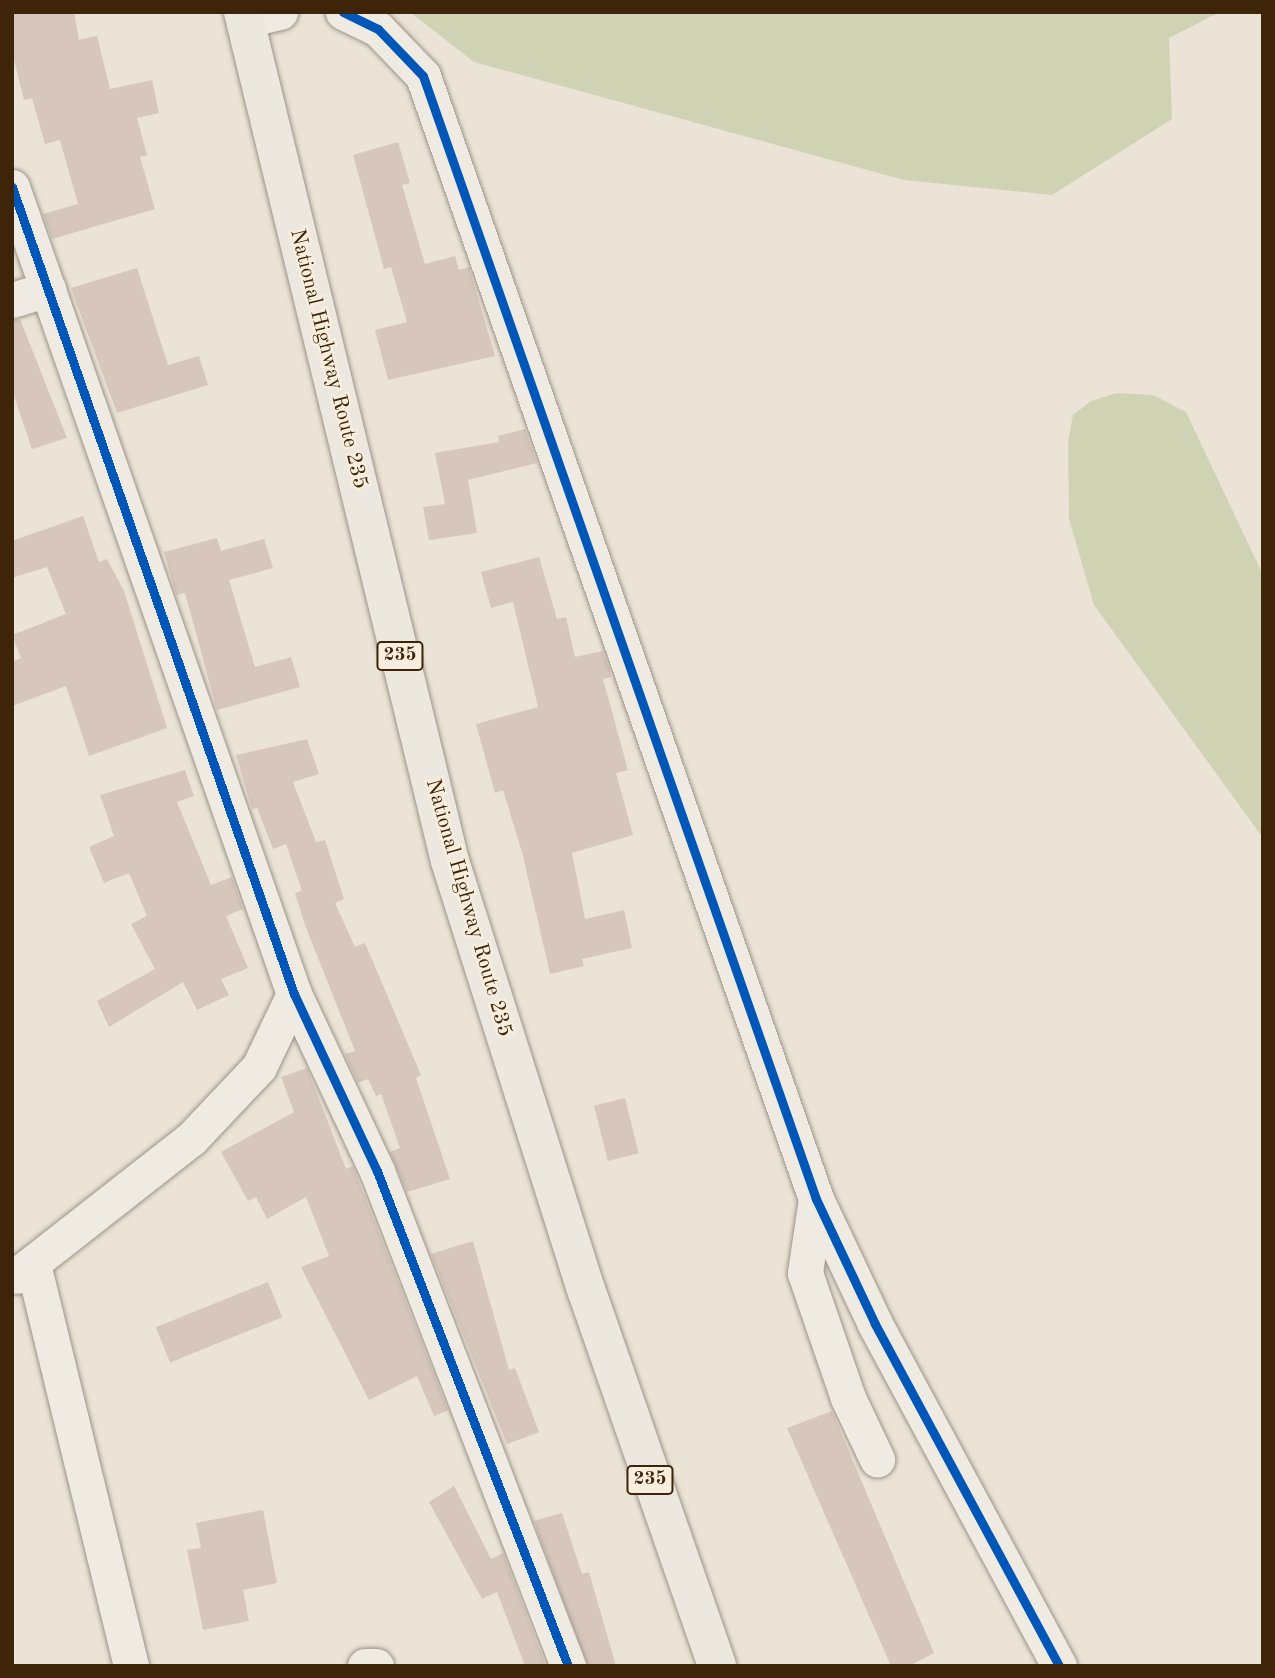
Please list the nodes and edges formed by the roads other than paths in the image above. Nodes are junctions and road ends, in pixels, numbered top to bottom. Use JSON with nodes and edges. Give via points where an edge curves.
{"nodes":[{"id":1,"x":344,"y":12,"type":"edge"},
{"id":2,"x":256,"y":15,"type":"edge"},
{"id":3,"x":12,"y":187,"type":"edge"},
{"id":4,"x":48,"y":289,"type":"junction"},
{"id":5,"x":12,"y":300,"type":"edge"},
{"id":6,"x":293,"y":994,"type":"junction"},
{"id":7,"x":816,"y":1199,"type":"junction"},
{"id":8,"x":23,"y":1271,"type":"edge"},
{"id":9,"x":877,"y":1460,"type":"dead end"},
{"id":10,"x":131,"y":1666,"type":"edge"},
{"id":11,"x":365,"y":1666,"type":"edge"},
{"id":12,"x":376,"y":1666,"type":"edge"},
{"id":13,"x":568,"y":1666,"type":"edge"},
{"id":14,"x":717,"y":1666,"type":"edge"},
{"id":15,"x":1059,"y":1666,"type":"edge"}],
"edges":[{"from":1,"to":7,"type":"street","via":[[378,29],[423,76]]},
{"from":2,"to":14,"type":"highway","name":"National Highway Route 235","number":"235","via":[[450,861],[587,1292]]},
{"from":3,"to":4,"type":"street"},
{"from":4,"to":5,"type":"street"},
{"from":4,"to":6,"type":"street"},
{"from":6,"to":8,"type":"street","via":[[259,1067],[191,1139]]},
{"from":6,"to":13,"type":"street","via":[[377,1171]]},
{"from":7,"to":9,"type":"street","via":[[805,1273],[848,1398]]},
{"from":7,"to":15,"type":"street","via":[[875,1324]]},
{"from":8,"to":10,"type":"street"},
{"from":11,"to":12,"type":"street"}]}
